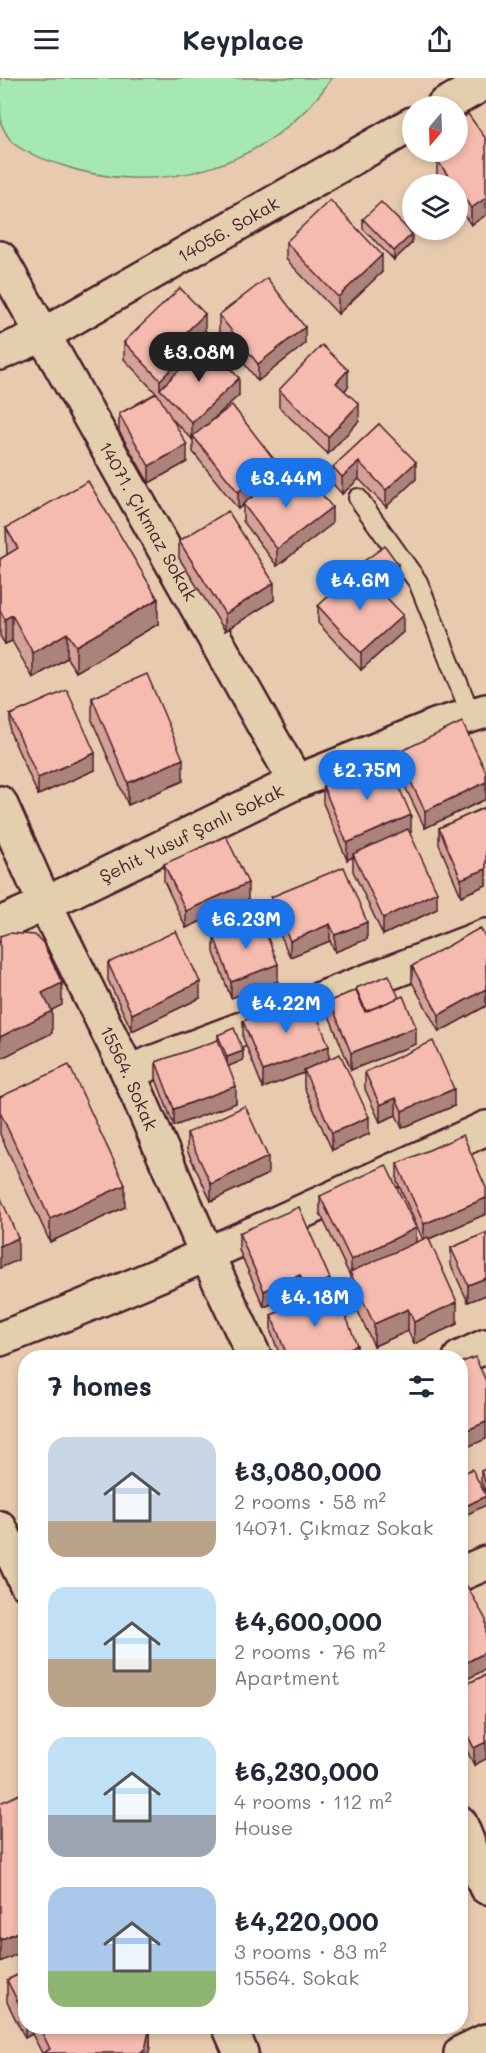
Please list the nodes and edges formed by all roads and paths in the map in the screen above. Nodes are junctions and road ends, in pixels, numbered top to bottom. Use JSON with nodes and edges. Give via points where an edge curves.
{"nodes":[{"id":1,"x":486,"y":82,"type":"edge"},
{"id":2,"x":461,"y":96,"type":"edge"},
{"id":3,"x":402,"y":130,"type":"edge"},
{"id":4,"x":0,"y":258,"type":"edge"},
{"id":5,"x":43,"y":335,"type":"junction"},
{"id":6,"x":0,"y":353,"type":"edge"},
{"id":7,"x":358,"y":498,"type":"dead end"},
{"id":8,"x":481,"y":712,"type":"edge"},
{"id":9,"x":296,"y":782,"type":"junction"},
{"id":10,"x":0,"y":802,"type":"edge"},
{"id":11,"x":45,"y":904,"type":"junction"},
{"id":12,"x":0,"y":924,"type":"edge"},
{"id":13,"x":486,"y":936,"type":"edge"},
{"id":14,"x":128,"y":1072,"type":"junction"},
{"id":15,"x":486,"y":1128,"type":"edge"},
{"id":16,"x":207,"y":1255,"type":"junction"},
{"id":17,"x":0,"y":1339,"type":"edge"},
{"id":18,"x":486,"y":1346,"type":"edge"},
{"id":19,"x":251,"y":1350,"type":"edge"},
{"id":20,"x":468,"y":1354,"type":"edge"},
{"id":21,"x":0,"y":1528,"type":"edge"},
{"id":22,"x":486,"y":1563,"type":"edge"},
{"id":23,"x":18,"y":1566,"type":"edge"},
{"id":24,"x":468,"y":1571,"type":"edge"},
{"id":25,"x":468,"y":1843,"type":"edge"},
{"id":26,"x":486,"y":1887,"type":"edge"},
{"id":27,"x":233,"y":2034,"type":"edge"},
{"id":28,"x":486,"y":2041,"type":"edge"},
{"id":29,"x":241,"y":2053,"type":"edge"},
{"id":30,"x":461,"y":2053,"type":"edge"}],
"edges":[{"from":1,"to":2,"type":"street"},
{"from":3,"to":5,"type":"street","name":"14056. Sokak"},
{"from":4,"to":5,"type":"street","name":"14071. Çıkmaz Sokak"},
{"from":5,"to":6,"type":"street","name":"14056. Sokak"},
{"from":5,"to":9,"type":"street","name":"14071. Çıkmaz Sokak"},
{"from":7,"to":8,"type":"lane","via":[[418,582]]},
{"from":8,"to":9,"type":"street","name":"Şehit Yusuf Şanlı Sokak","via":[[438,725]]},
{"from":9,"to":11,"type":"street","name":"Şehit Yusuf Şanlı Sokak"},
{"from":10,"to":11,"type":"street","name":"15564. Sokak"},
{"from":11,"to":12,"type":"street","name":"Şehit Yusuf Şanlı Sokak"},
{"from":11,"to":14,"type":"street","name":"15564. Sokak"},
{"from":13,"to":14,"type":"street"},
{"from":14,"to":16,"type":"street","name":"15564. Sokak"},
{"from":15,"to":16,"type":"street"},
{"from":16,"to":17,"type":"street"},
{"from":16,"to":19,"type":"street","name":"15564. Sokak"},
{"from":18,"to":20,"type":"street"},
{"from":21,"to":23,"type":"street"},
{"from":22,"to":24,"type":"street"},
{"from":25,"to":26,"type":"street"},
{"from":27,"to":29,"type":"street"},
{"from":28,"to":30,"type":"street"}]}
